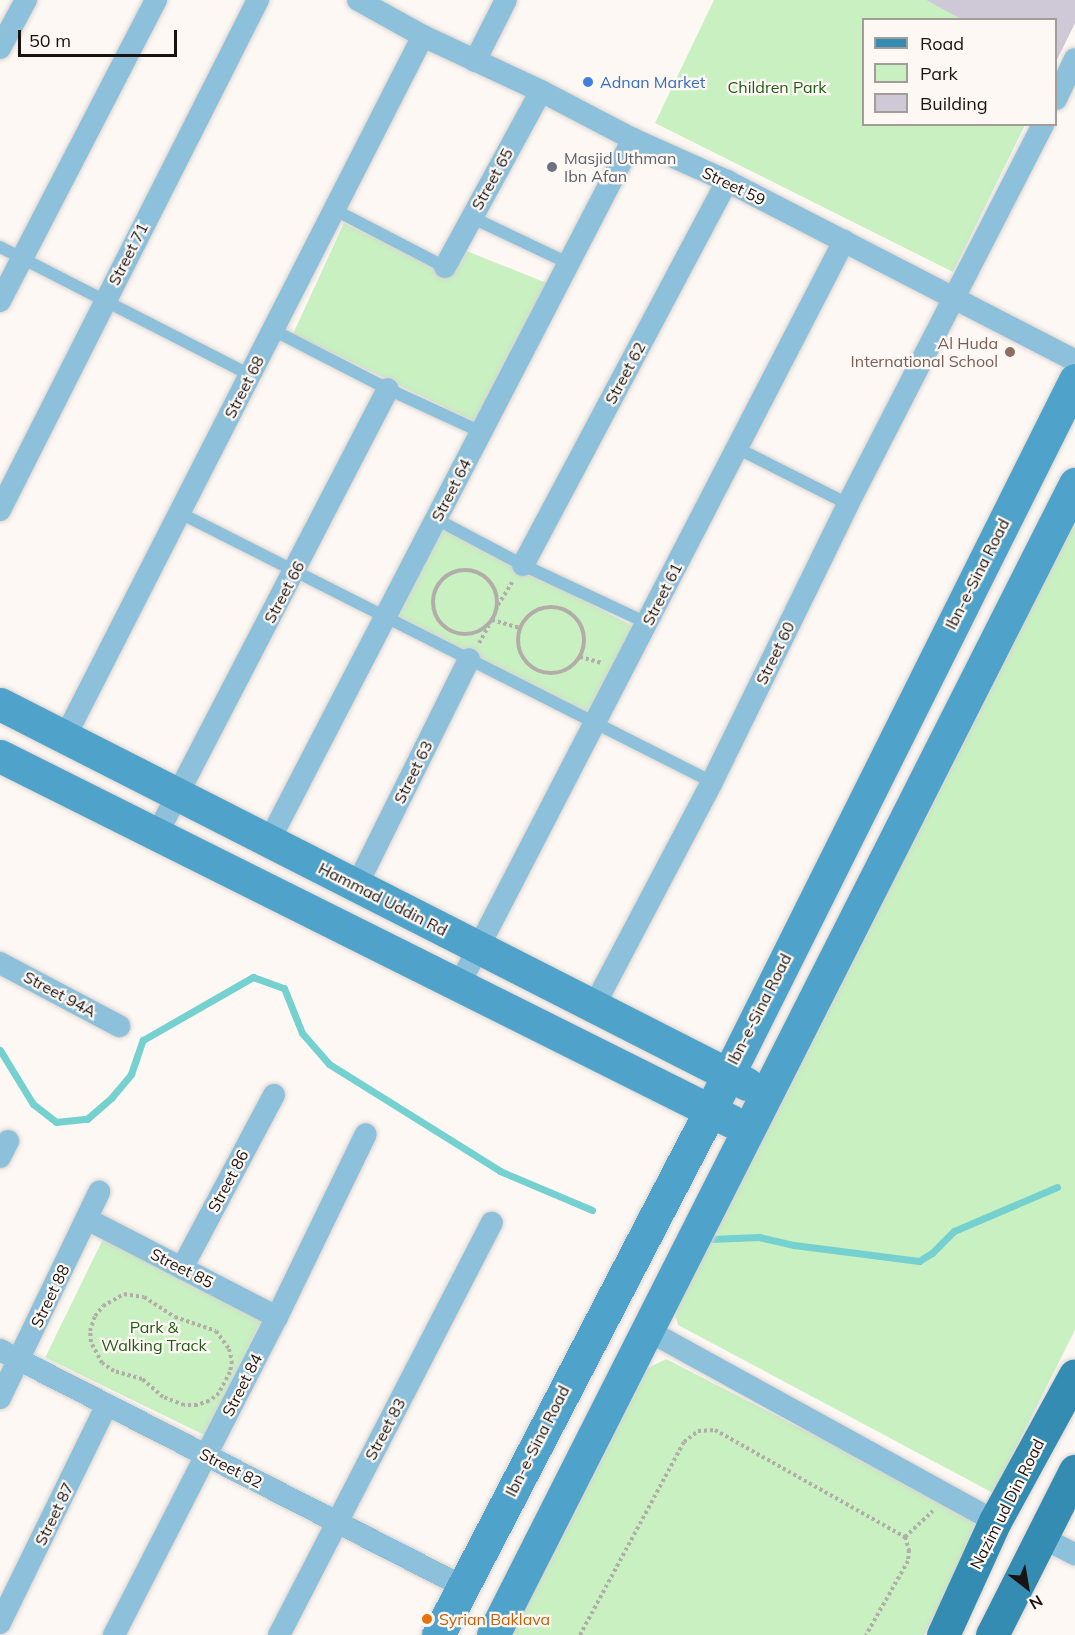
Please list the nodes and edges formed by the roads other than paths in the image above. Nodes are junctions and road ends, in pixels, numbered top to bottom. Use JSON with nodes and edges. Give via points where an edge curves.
{"nodes":[{"id":1,"x":26,"y":0,"type":"edge"},
{"id":2,"x":156,"y":0,"type":"edge"},
{"id":3,"x":258,"y":0,"type":"edge"},
{"id":4,"x":358,"y":0,"type":"edge"},
{"id":5,"x":506,"y":0,"type":"edge"},
{"id":6,"x":423,"y":36,"type":"junction"},
{"id":7,"x":0,"y":48,"type":"edge"},
{"id":8,"x":1075,"y":59,"type":"edge"},
{"id":9,"x":475,"y":61,"type":"junction"},
{"id":10,"x":541,"y":91,"type":"junction"},
{"id":11,"x":1057,"y":97,"type":"edge"},
{"id":12,"x":1041,"y":126,"type":"edge"},
{"id":13,"x":633,"y":139,"type":"junction"},
{"id":14,"x":727,"y":181,"type":"junction"},
{"id":15,"x":335,"y":210,"type":"junction"},
{"id":16,"x":471,"y":217,"type":"junction"},
{"id":17,"x":844,"y":241,"type":"junction"},
{"id":18,"x":0,"y":247,"type":"edge"},
{"id":19,"x":21,"y":258,"type":"junction"},
{"id":20,"x":568,"y":263,"type":"junction"},
{"id":21,"x":445,"y":267,"type":"joint"},
{"id":22,"x":955,"y":299,"type":"junction"},
{"id":23,"x":0,"y":301,"type":"edge"},
{"id":24,"x":104,"y":302,"type":"junction"},
{"id":25,"x":273,"y":330,"type":"junction"},
{"id":26,"x":1075,"y":362,"type":"edge"},
{"id":27,"x":250,"y":375,"type":"junction"},
{"id":28,"x":1075,"y":380,"type":"edge"},
{"id":29,"x":388,"y":389,"type":"junction"},
{"id":30,"x":481,"y":432,"type":"junction"},
{"id":31,"x":737,"y":448,"type":"junction"},
{"id":32,"x":1075,"y":484,"type":"edge"},
{"id":33,"x":848,"y":504,"type":"junction"},
{"id":34,"x":0,"y":510,"type":"edge"},
{"id":35,"x":180,"y":513,"type":"junction"},
{"id":36,"x":436,"y":519,"type":"junction"},
{"id":37,"x":523,"y":566,"type":"junction"},
{"id":38,"x":295,"y":571,"type":"junction"},
{"id":39,"x":385,"y":617,"type":"junction"},
{"id":40,"x":647,"y":623,"type":"junction"},
{"id":41,"x":469,"y":659,"type":"junction"},
{"id":42,"x":0,"y":704,"type":"edge"},
{"id":43,"x":595,"y":723,"type":"junction"},
{"id":44,"x":65,"y":737,"type":"junction"},
{"id":45,"x":0,"y":756,"type":"edge"},
{"id":46,"x":712,"y":782,"type":"junction"},
{"id":47,"x":178,"y":794,"type":"junction"},
{"id":48,"x":157,"y":834,"type":"junction"},
{"id":49,"x":269,"y":841,"type":"junction"},
{"id":50,"x":357,"y":885,"type":"junction"},
{"id":51,"x":480,"y":948,"type":"junction"},
{"id":52,"x":0,"y":963,"type":"edge"},
{"id":53,"x":459,"y":985,"type":"junction"},
{"id":54,"x":594,"y":1006,"type":"junction"},
{"id":55,"x":119,"y":1026,"type":"dead end"},
{"id":56,"x":727,"y":1073,"type":"junction"},
{"id":57,"x":767,"y":1094,"type":"junction"},
{"id":58,"x":273,"y":1095,"type":"dead end"},
{"id":59,"x":710,"y":1111,"type":"junction"},
{"id":60,"x":748,"y":1130,"type":"junction"},
{"id":61,"x":366,"y":1134,"type":"dead end"},
{"id":62,"x":99,"y":1192,"type":"dead end"},
{"id":63,"x":87,"y":1218,"type":"junction"},
{"id":64,"x":492,"y":1223,"type":"dead end"},
{"id":65,"x":182,"y":1268,"type":"junction"},
{"id":66,"x":277,"y":1317,"type":"junction"},
{"id":67,"x":647,"y":1330,"type":"junction"},
{"id":68,"x":9,"y":1355,"type":"edge"},
{"id":69,"x":1075,"y":1375,"type":"edge"},
{"id":70,"x":0,"y":1398,"type":"edge"},
{"id":71,"x":107,"y":1405,"type":"junction"},
{"id":72,"x":547,"y":1420,"type":"junction"},
{"id":73,"x":589,"y":1444,"type":"junction"},
{"id":74,"x":206,"y":1455,"type":"junction"},
{"id":75,"x":1075,"y":1471,"type":"edge"},
{"id":76,"x":995,"y":1521,"type":"junction"},
{"id":77,"x":336,"y":1522,"type":"junction"},
{"id":78,"x":1041,"y":1537,"type":"junction"},
{"id":79,"x":1075,"y":1554,"type":"edge"},
{"id":80,"x":462,"y":1586,"type":"junction"},
{"id":81,"x":0,"y":1623,"type":"edge"},
{"id":82,"x":947,"y":1627,"type":"edge"},
{"id":83,"x":114,"y":1635,"type":"edge"},
{"id":84,"x":279,"y":1635,"type":"edge"},
{"id":85,"x":438,"y":1635,"type":"edge"},
{"id":86,"x":493,"y":1635,"type":"edge"},
{"id":87,"x":987,"y":1635,"type":"edge"},
{"id":88,"x":992,"y":1635,"type":"edge"}],
"edges":[{"from":1,"to":7,"type":"street"},
{"from":2,"to":19,"type":"street"},
{"from":3,"to":24,"type":"street","name":"Street 71"},
{"from":4,"to":6,"type":"street","name":"Street 59"},
{"from":5,"to":9,"type":"street"},
{"from":6,"to":9,"type":"street","name":"Street 59"},
{"from":6,"to":15,"type":"street","name":"Street 68"},
{"from":8,"to":11,"type":"street"},
{"from":9,"to":10,"type":"street","name":"Street 59"},
{"from":10,"to":13,"type":"street","name":"Street 59"},
{"from":10,"to":16,"type":"street","name":"Street 65"},
{"from":12,"to":22,"type":"street","name":"Street 60"},
{"from":13,"to":14,"type":"street","name":"Street 59"},
{"from":13,"to":20,"type":"street","name":"Street 64"},
{"from":14,"to":17,"type":"street","name":"Street 59"},
{"from":14,"to":37,"type":"street","name":"Street 62"},
{"from":15,"to":21,"type":"lane"},
{"from":15,"to":25,"type":"street","name":"Street 68"},
{"from":16,"to":20,"type":"lane"},
{"from":16,"to":21,"type":"street","name":"Street 65"},
{"from":17,"to":22,"type":"street","name":"Street 59"},
{"from":17,"to":31,"type":"street","name":"Street 61"},
{"from":18,"to":19,"type":"lane"},
{"from":19,"to":23,"type":"street"},
{"from":19,"to":24,"type":"lane"},
{"from":20,"to":30,"type":"street","name":"Street 64"},
{"from":22,"to":26,"type":"street","name":"Street 59"},
{"from":22,"to":33,"type":"street","name":"Street 60"},
{"from":24,"to":27,"type":"lane"},
{"from":24,"to":34,"type":"street","name":"Street 71"},
{"from":25,"to":27,"type":"street","name":"Street 68"},
{"from":25,"to":29,"type":"lane"},
{"from":27,"to":35,"type":"street","name":"Street 68"},
{"from":28,"to":56,"type":"main road","name":"Ibn-e-Sina Road"},
{"from":29,"to":30,"type":"lane"},
{"from":29,"to":38,"type":"street","name":"Street 66"},
{"from":30,"to":36,"type":"street","name":"Street 64"},
{"from":31,"to":33,"type":"lane"},
{"from":31,"to":40,"type":"street","name":"Street 61"},
{"from":32,"to":57,"type":"main road"},
{"from":33,"to":46,"type":"street","name":"Street 60"},
{"from":35,"to":38,"type":"lane"},
{"from":35,"to":44,"type":"street","name":"Street 68"},
{"from":36,"to":37,"type":"lane"},
{"from":36,"to":39,"type":"street","name":"Street 64"},
{"from":37,"to":40,"type":"lane"},
{"from":38,"to":39,"type":"lane"},
{"from":38,"to":47,"type":"street","name":"Street 66"},
{"from":39,"to":41,"type":"lane"},
{"from":39,"to":49,"type":"street","name":"Street 64"},
{"from":40,"to":43,"type":"street","name":"Street 61"},
{"from":41,"to":43,"type":"lane"},
{"from":41,"to":50,"type":"street","name":"Street 63"},
{"from":42,"to":44,"type":"main road","name":"Hammad Uddin Rd"},
{"from":43,"to":46,"type":"lane"},
{"from":43,"to":51,"type":"street","name":"Street 61"},
{"from":44,"to":47,"type":"main road","name":"Hammad Uddin Rd"},
{"from":45,"to":48,"type":"main road"},
{"from":46,"to":54,"type":"street","name":"Street 60"},
{"from":47,"to":48,"type":"street","name":"Street 66"},
{"from":47,"to":49,"type":"main road","name":"Hammad Uddin Rd"},
{"from":48,"to":53,"type":"main road"},
{"from":49,"to":50,"type":"main road","name":"Hammad Uddin Rd"},
{"from":50,"to":51,"type":"main road","name":"Hammad Uddin Rd"},
{"from":51,"to":53,"type":"street","name":"Street 61"},
{"from":51,"to":54,"type":"main road","name":"Hammad Uddin Rd"},
{"from":52,"to":55,"type":"street","name":"Street 94A"},
{"from":53,"to":59,"type":"main road"},
{"from":54,"to":56,"type":"main road","name":"Hammad Uddin Rd"},
{"from":56,"to":57,"type":"main road","name":"Hammad Uddin Rd"},
{"from":56,"to":59,"type":"main road","name":"Ibn-e-Sina Road"},
{"from":57,"to":60,"type":"main road"},
{"from":58,"to":65,"type":"street","name":"Street 86"},
{"from":59,"to":60,"type":"main road"},
{"from":59,"to":72,"type":"main road","name":"Ibn-e-Sina Road"},
{"from":60,"to":67,"type":"main road"},
{"from":61,"to":66,"type":"street","name":"Street 84"},
{"from":62,"to":63,"type":"street","name":"Street 88"},
{"from":63,"to":65,"type":"street","name":"Street 85"},
{"from":63,"to":68,"type":"street","name":"Street 88"},
{"from":64,"to":77,"type":"street","name":"Street 83"},
{"from":65,"to":66,"type":"street","name":"Street 85"},
{"from":66,"to":74,"type":"street","name":"Street 84"},
{"from":67,"to":73,"type":"main road"},
{"from":67,"to":76,"type":"street"},
{"from":68,"to":70,"type":"street","name":"Street 88"},
{"from":68,"to":71,"type":"street","name":"Street 82"},
{"from":69,"to":76,"type":"main road","name":"Nazim ud Din Road"},
{"from":71,"to":74,"type":"street","name":"Street 82"},
{"from":71,"to":81,"type":"street","name":"Street 87"},
{"from":72,"to":73,"type":"main road"},
{"from":72,"to":80,"type":"main road","name":"Ibn-e-Sina Road"},
{"from":73,"to":86,"type":"main road"},
{"from":74,"to":77,"type":"street","name":"Street 82"},
{"from":74,"to":83,"type":"street","name":"Street 84"},
{"from":75,"to":78,"type":"main road"},
{"from":76,"to":82,"type":"main road","name":"Nazim ud Din Road"},
{"from":77,"to":80,"type":"street","name":"Street 82"},
{"from":77,"to":84,"type":"street","name":"Street 83"},
{"from":78,"to":79,"type":"street"},
{"from":78,"to":88,"type":"main road"},
{"from":80,"to":85,"type":"main road","name":"Ibn-e-Sina Road"},
{"from":82,"to":87,"type":"main road"}]}
